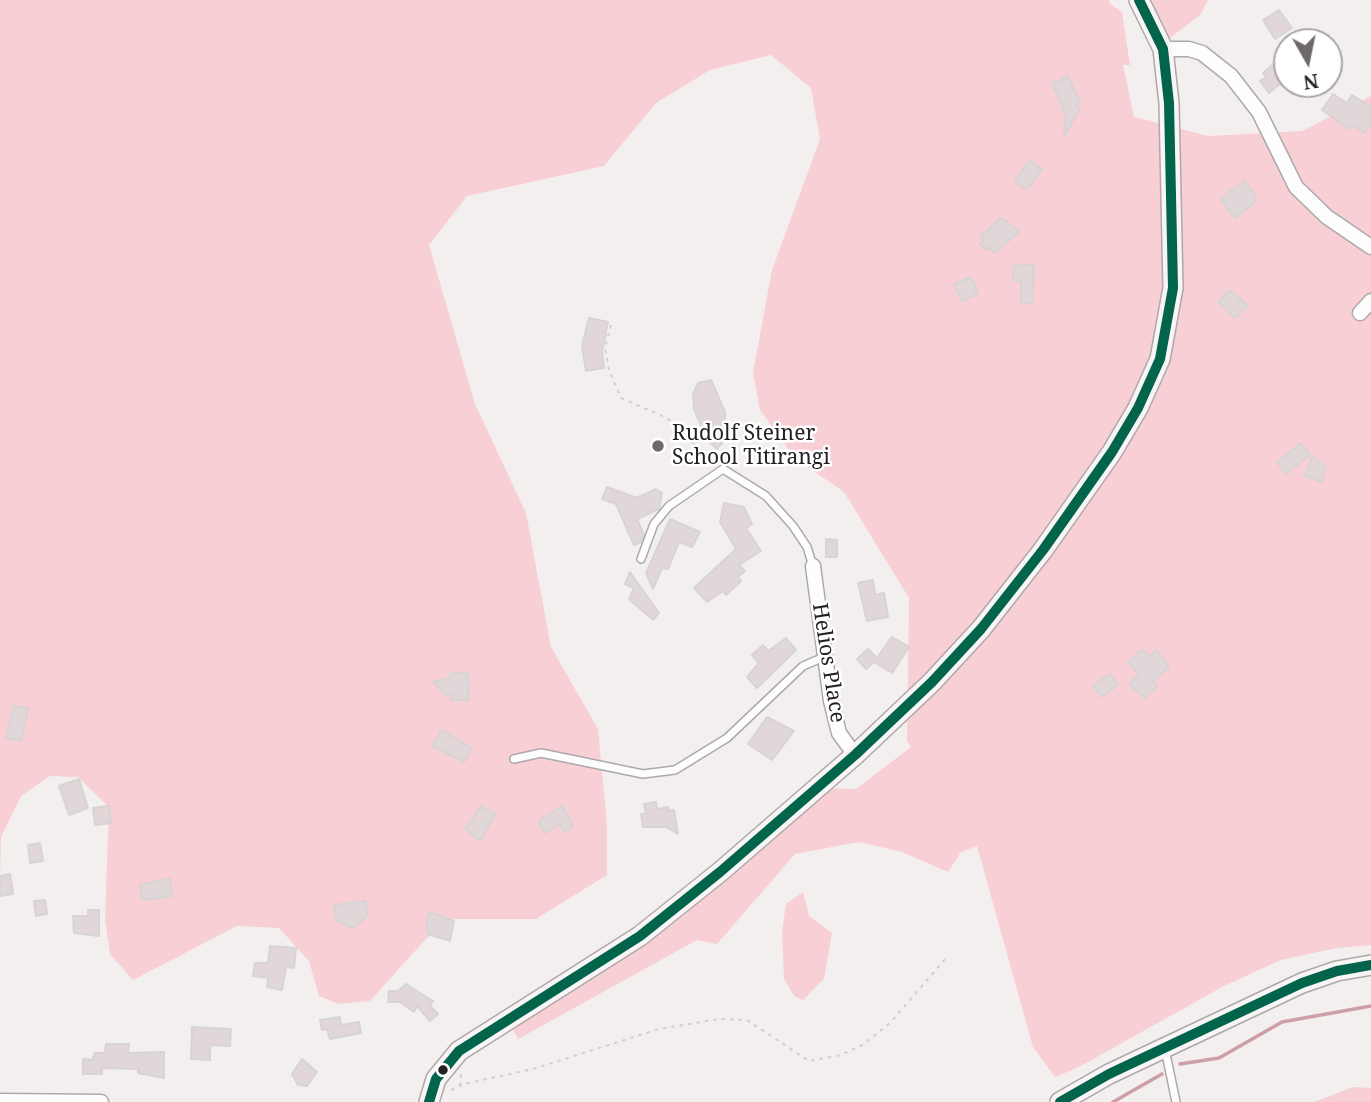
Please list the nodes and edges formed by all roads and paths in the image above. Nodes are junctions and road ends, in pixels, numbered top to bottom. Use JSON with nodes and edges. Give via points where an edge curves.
{"nodes":[{"id":1,"x":1139,"y":0,"type":"edge"},
{"id":2,"x":1163,"y":49,"type":"junction"},
{"id":3,"x":1371,"y":247,"type":"edge"},
{"id":4,"x":1371,"y":301,"type":"edge"},
{"id":5,"x":1360,"y":313,"type":"dead end"},
{"id":6,"x":611,"y":325,"type":"dead end"},
{"id":7,"x":708,"y":457,"type":"dead end"},
{"id":8,"x":641,"y":559,"type":"dead end"},
{"id":9,"x":813,"y":566,"type":"joint"},
{"id":10,"x":824,"y":657,"type":"junction"},
{"id":11,"x":855,"y":755,"type":"junction"},
{"id":12,"x":514,"y":759,"type":"dead end"},
{"id":13,"x":946,"y":958,"type":"dead end"},
{"id":14,"x":1371,"y":965,"type":"edge"},
{"id":15,"x":1165,"y":1048,"type":"junction"},
{"id":16,"x":430,"y":1099,"type":"edge"},
{"id":17,"x":0,"y":1101,"type":"edge"},
{"id":18,"x":100,"y":1102,"type":"edge"},
{"id":19,"x":1060,"y":1102,"type":"edge"},
{"id":20,"x":1176,"y":1102,"type":"edge"}],
"edges":[{"from":1,"to":2,"type":"street"},
{"from":2,"to":3,"type":"street","via":[[1202,53],[1231,76],[1259,112],[1296,187],[1326,217]]},
{"from":2,"to":11,"type":"street","via":[[1169,103],[1172,288],[1168,328],[1149,388],[1091,482],[981,629]]},
{"from":4,"to":5,"type":"street"},
{"from":6,"to":7,"type":"path","via":[[605,348],[621,398],[667,418]]},
{"from":8,"to":9,"type":"lane","via":[[654,524],[669,506],[723,469],[766,496],[800,536]]},
{"from":9,"to":10,"type":"street","name":"Helios Place"},
{"from":10,"to":11,"type":"street","name":"Helios Place","via":[[839,733]]},
{"from":10,"to":12,"type":"lane","via":[[803,666],[727,738],[675,770],[643,774],[541,753]]},
{"from":11,"to":16,"type":"street","via":[[640,936],[459,1051],[445,1064]]},
{"from":13,"to":16,"type":"path","via":[[891,1023],[841,1055],[809,1061],[747,1020],[719,1019],[659,1029],[533,1069],[464,1084]]},
{"from":14,"to":15,"type":"street","via":[[1311,979]]},
{"from":15,"to":19,"type":"street"},
{"from":15,"to":20,"type":"lane"},
{"from":17,"to":18,"type":"street"}]}
